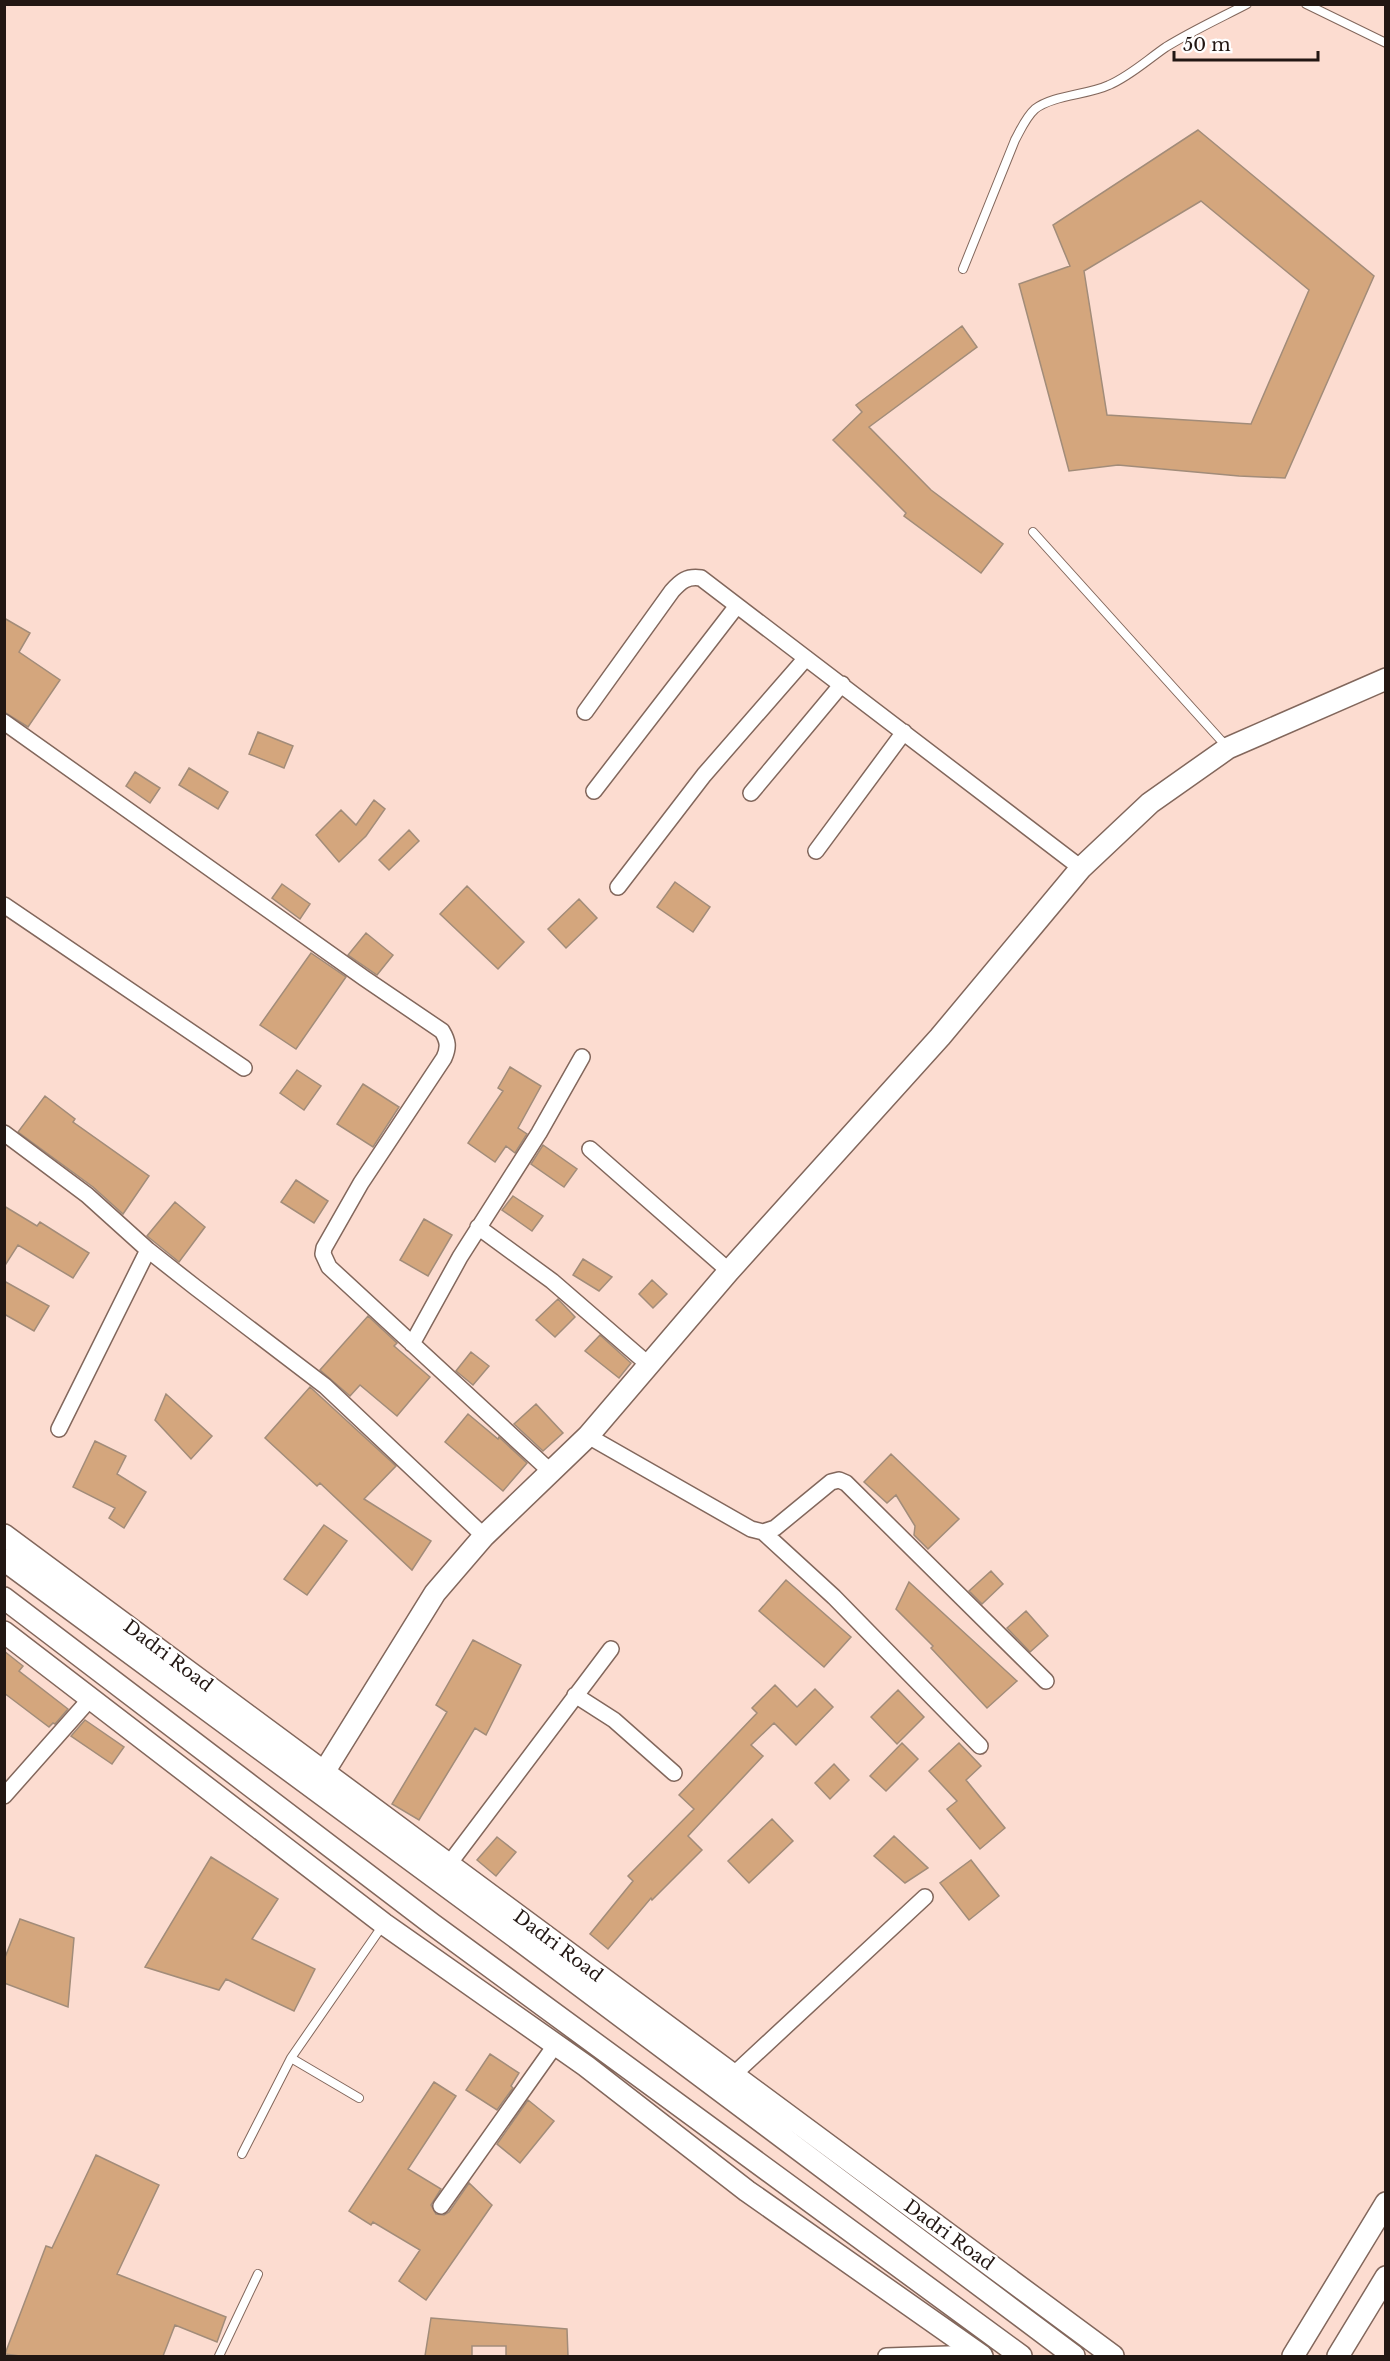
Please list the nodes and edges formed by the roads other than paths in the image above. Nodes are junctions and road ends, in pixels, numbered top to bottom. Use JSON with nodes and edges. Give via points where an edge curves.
{"nodes":[{"id":1,"x":1247,"y":4,"type":"edge"},
{"id":2,"x":1306,"y":4,"type":"edge"},
{"id":3,"x":1386,"y":43,"type":"edge"},
{"id":4,"x":963,"y":269,"type":"dead end"},
{"id":5,"x":1033,"y":532,"type":"dead end"},
{"id":6,"x":736,"y":607,"type":"junction"},
{"id":7,"x":806,"y":658,"type":"junction"},
{"id":8,"x":1386,"y":679,"type":"edge"},
{"id":9,"x":842,"y":684,"type":"junction"},
{"id":10,"x":585,"y":712,"type":"dead end"},
{"id":11,"x":4,"y":722,"type":"edge"},
{"id":12,"x":904,"y":732,"type":"junction"},
{"id":13,"x":1228,"y":748,"type":"junction"},
{"id":14,"x":594,"y":791,"type":"dead end"},
{"id":15,"x":751,"y":793,"type":"dead end"},
{"id":16,"x":816,"y":851,"type":"dead end"},
{"id":17,"x":1081,"y":868,"type":"junction"},
{"id":18,"x":618,"y":887,"type":"dead end"},
{"id":19,"x":4,"y":905,"type":"edge"},
{"id":20,"x":582,"y":1057,"type":"dead end"},
{"id":21,"x":243,"y":1068,"type":"dead end"},
{"id":22,"x":4,"y":1133,"type":"edge"},
{"id":23,"x":590,"y":1149,"type":"dead end"},
{"id":24,"x":478,"y":1227,"type":"junction"},
{"id":25,"x":148,"y":1250,"type":"junction"},
{"id":26,"x":729,"y":1271,"type":"junction"},
{"id":27,"x":412,"y":1344,"type":"junction"},
{"id":28,"x":649,"y":1365,"type":"junction"},
{"id":29,"x":59,"y":1429,"type":"dead end"},
{"id":30,"x":588,"y":1436,"type":"junction"},
{"id":31,"x":550,"y":1471,"type":"junction"},
{"id":32,"x":763,"y":1533,"type":"junction"},
{"id":33,"x":4,"y":1535,"type":"edge"},
{"id":34,"x":484,"y":1536,"type":"junction"},
{"id":35,"x":4,"y":1560,"type":"edge"},
{"id":36,"x":4,"y":1598,"type":"edge"},
{"id":37,"x":4,"y":1632,"type":"edge"},
{"id":38,"x":611,"y":1649,"type":"dead end"},
{"id":39,"x":1046,"y":1681,"type":"dead end"},
{"id":40,"x":575,"y":1695,"type":"junction"},
{"id":41,"x":90,"y":1699,"type":"junction"},
{"id":42,"x":980,"y":1746,"type":"dead end"},
{"id":43,"x":324,"y":1772,"type":"junction"},
{"id":44,"x":674,"y":1773,"type":"dead end"},
{"id":45,"x":4,"y":1796,"type":"edge"},
{"id":46,"x":449,"y":1864,"type":"junction"},
{"id":47,"x":925,"y":1896,"type":"dead end"},
{"id":48,"x":384,"y":1924,"type":"junction"},
{"id":49,"x":556,"y":2044,"type":"junction"},
{"id":50,"x":291,"y":2058,"type":"junction"},
{"id":51,"x":732,"y":2076,"type":"junction"},
{"id":52,"x":359,"y":2098,"type":"dead end"},
{"id":53,"x":242,"y":2154,"type":"dead end"},
{"id":54,"x":1386,"y":2203,"type":"edge"},
{"id":55,"x":441,"y":2206,"type":"dead end"},
{"id":56,"x":258,"y":2274,"type":"dead end"},
{"id":57,"x":1386,"y":2277,"type":"edge"},
{"id":58,"x":980,"y":2355,"type":"edge"},
{"id":59,"x":219,"y":2356,"type":"edge"},
{"id":60,"x":886,"y":2356,"type":"edge"},
{"id":61,"x":1022,"y":2356,"type":"edge"},
{"id":62,"x":1074,"y":2356,"type":"edge"},
{"id":63,"x":1113,"y":2356,"type":"edge"},
{"id":64,"x":1293,"y":2356,"type":"edge"},
{"id":65,"x":1338,"y":2356,"type":"edge"}],
"edges":[{"from":1,"to":4,"type":"lane","via":[[1166,47],[1106,87],[1036,109],[1015,140]]},
{"from":2,"to":3,"type":"lane"},
{"from":5,"to":13,"type":"lane"},
{"from":6,"to":7,"type":"street"},
{"from":6,"to":10,"type":"street","via":[[701,578],[682,580]]},
{"from":6,"to":14,"type":"street"},
{"from":7,"to":9,"type":"street"},
{"from":7,"to":18,"type":"street","via":[[704,776]]},
{"from":8,"to":13,"type":"street"},
{"from":9,"to":12,"type":"street"},
{"from":9,"to":15,"type":"street"},
{"from":11,"to":27,"type":"street","via":[[442,1031],[448,1049],[444,1058],[361,1183],[323,1254],[329,1267]]},
{"from":12,"to":16,"type":"street"},
{"from":12,"to":17,"type":"street"},
{"from":13,"to":17,"type":"street","via":[[1150,803]]},
{"from":17,"to":26,"type":"street","via":[[940,1037]]},
{"from":19,"to":21,"type":"street"},
{"from":20,"to":24,"type":"street"},
{"from":22,"to":25,"type":"street","via":[[87,1195]]},
{"from":23,"to":26,"type":"street"},
{"from":24,"to":27,"type":"street"},
{"from":24,"to":28,"type":"street","via":[[552,1281]]},
{"from":25,"to":29,"type":"street"},
{"from":25,"to":34,"type":"street","via":[[325,1386]]},
{"from":26,"to":28,"type":"street"},
{"from":27,"to":31,"type":"street"},
{"from":28,"to":30,"type":"street"},
{"from":30,"to":31,"type":"street"},
{"from":30,"to":32,"type":"street"},
{"from":31,"to":34,"type":"street"},
{"from":32,"to":39,"type":"street","via":[[775,1528],[831,1482],[846,1483]]},
{"from":32,"to":42,"type":"street","via":[[834,1596]]},
{"from":33,"to":43,"type":"street","name":"Dadri Road"},
{"from":34,"to":43,"type":"street","via":[[435,1593]]},
{"from":35,"to":62,"type":"street"},
{"from":36,"to":61,"type":"street","via":[[432,1924]]},
{"from":37,"to":41,"type":"street"},
{"from":38,"to":40,"type":"street"},
{"from":40,"to":44,"type":"street","via":[[614,1720]]},
{"from":40,"to":46,"type":"street"},
{"from":41,"to":45,"type":"street"},
{"from":41,"to":48,"type":"street"},
{"from":43,"to":46,"type":"street","name":"Dadri Road"},
{"from":46,"to":51,"type":"street","name":"Dadri Road"},
{"from":47,"to":51,"type":"street"},
{"from":48,"to":49,"type":"street"},
{"from":48,"to":50,"type":"lane"},
{"from":49,"to":55,"type":"street"},
{"from":49,"to":58,"type":"street","via":[[747,2191]]},
{"from":50,"to":52,"type":"lane"},
{"from":50,"to":53,"type":"lane"},
{"from":51,"to":63,"type":"street","name":"Dadri Road"},
{"from":54,"to":64,"type":"street"},
{"from":56,"to":59,"type":"lane"},
{"from":57,"to":65,"type":"street"},
{"from":58,"to":60,"type":"street"}]}
